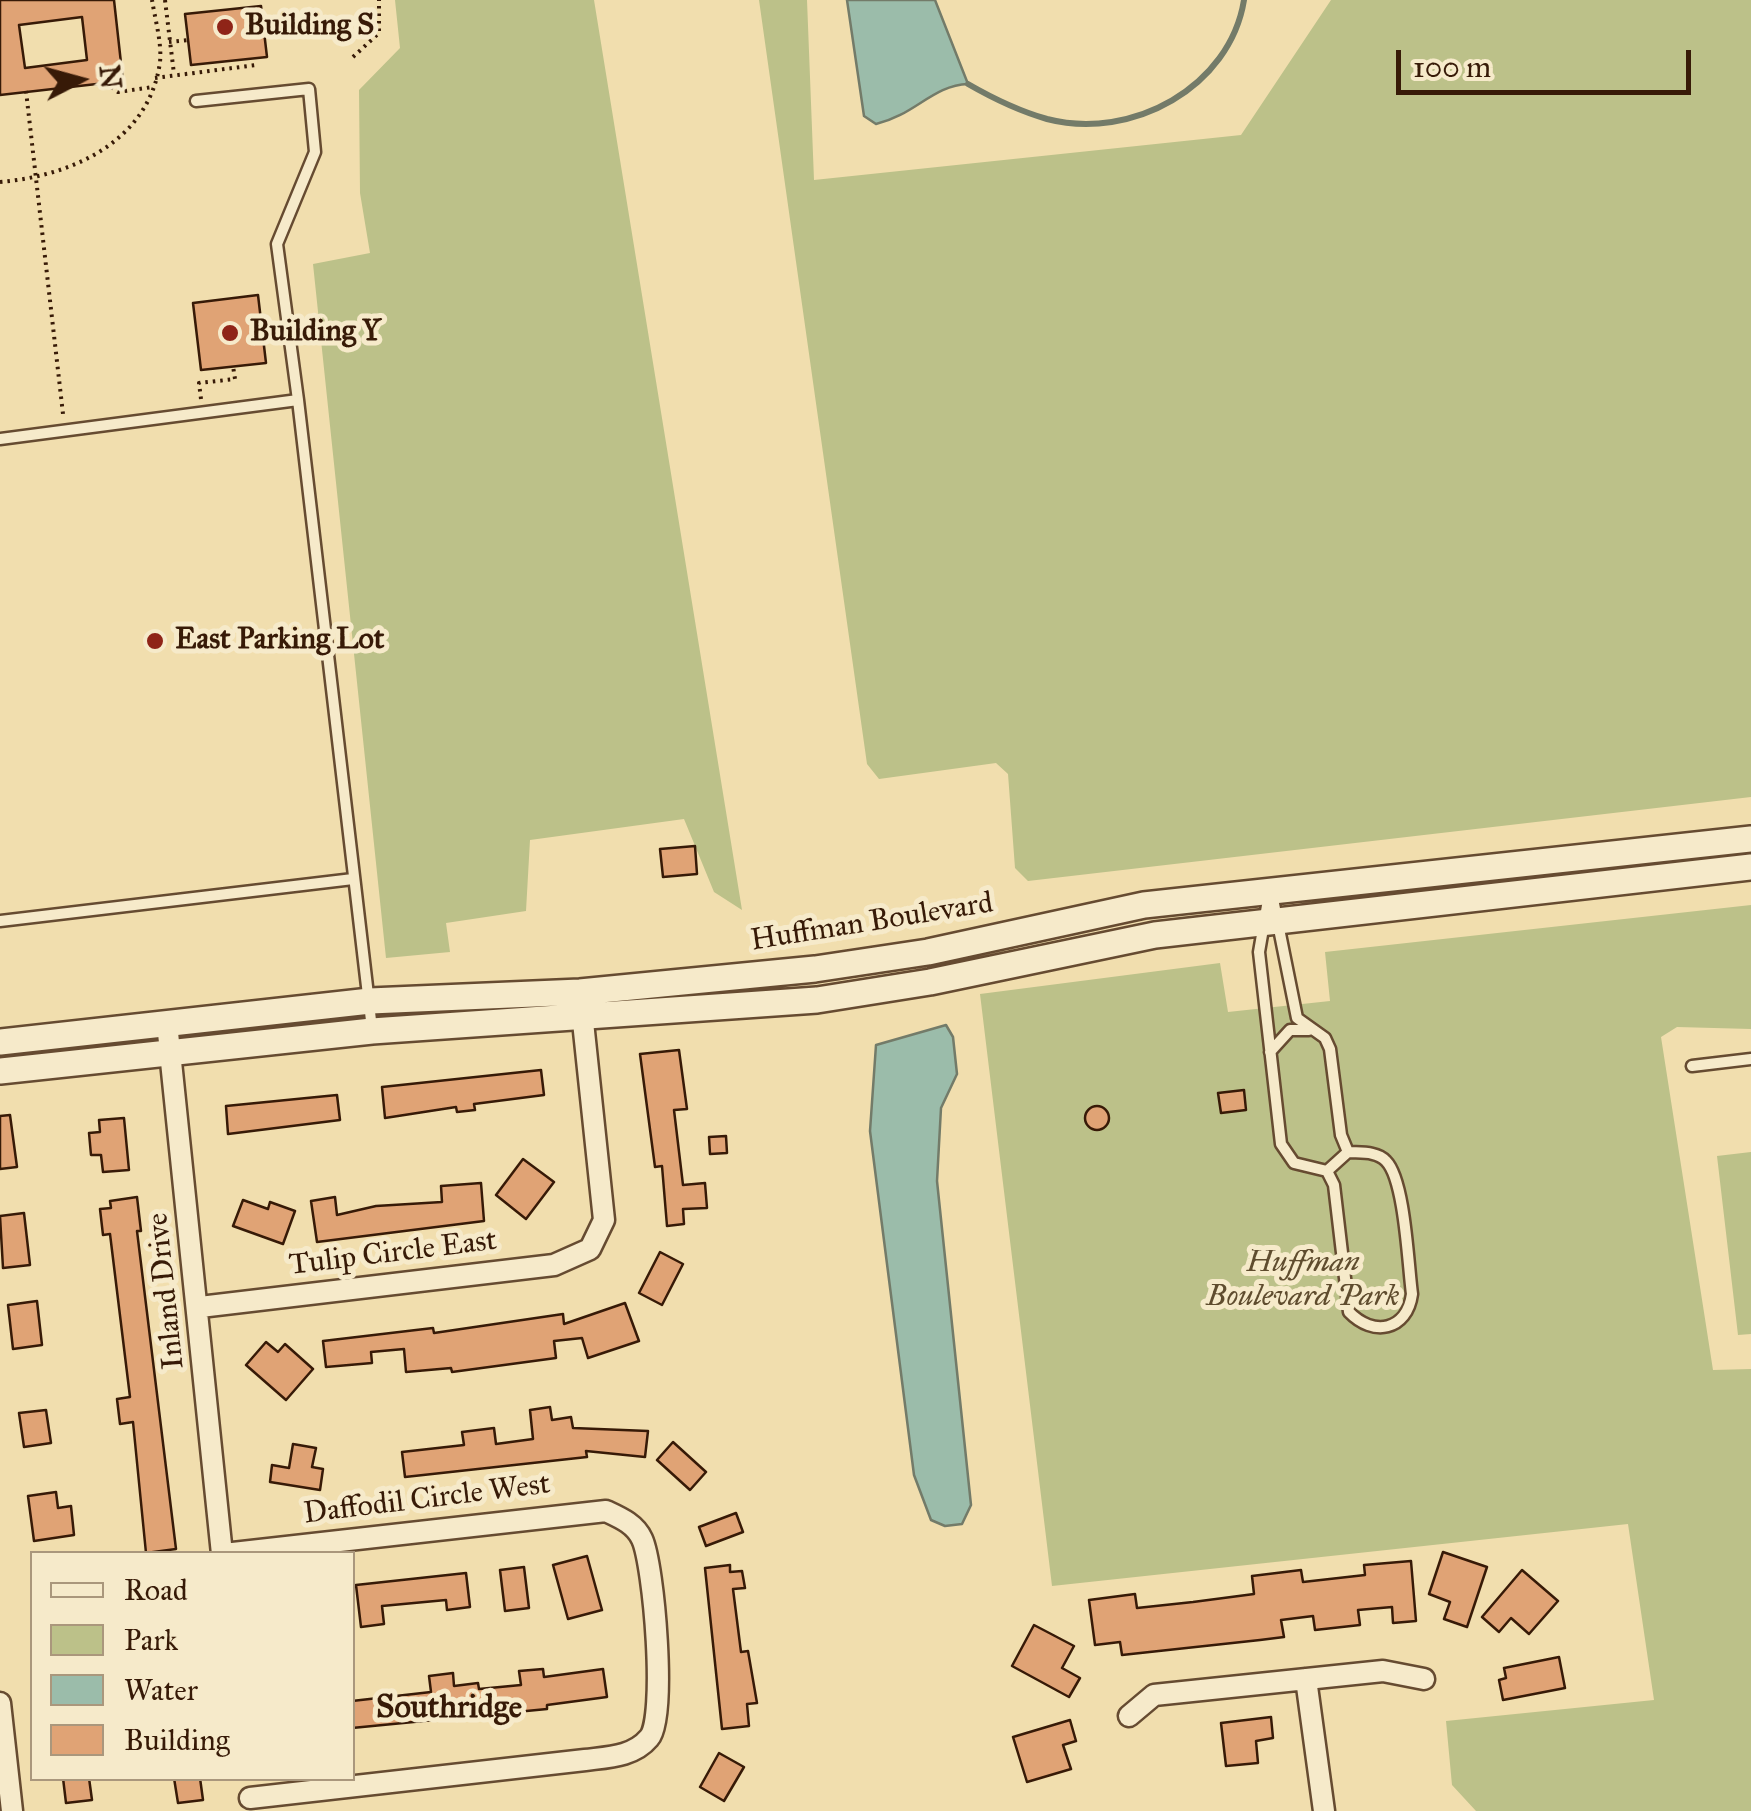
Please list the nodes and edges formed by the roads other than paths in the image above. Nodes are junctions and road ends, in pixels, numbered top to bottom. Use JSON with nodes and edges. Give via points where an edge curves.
{"nodes":[{"id":1,"x":196,"y":102,"type":"dead end"},
{"id":2,"x":298,"y":400,"type":"junction"},
{"id":3,"x":0,"y":439,"type":"edge"},
{"id":4,"x":1751,"y":839,"type":"edge"},
{"id":5,"x":1751,"y":867,"type":"edge"},
{"id":6,"x":353,"y":879,"type":"junction"},
{"id":7,"x":1270,"y":888,"type":"junction"},
{"id":8,"x":0,"y":921,"type":"edge"},
{"id":9,"x":1272,"y":922,"type":"junction"},
{"id":10,"x":580,"y":992,"type":"junction"},
{"id":11,"x":370,"y":1001,"type":"junction"},
{"id":12,"x":583,"y":1019,"type":"junction"},
{"id":13,"x":168,"y":1023,"type":"junction"},
{"id":14,"x":372,"y":1030,"type":"junction"},
{"id":15,"x":1309,"y":1030,"type":"junction"},
{"id":16,"x":0,"y":1042,"type":"edge"},
{"id":17,"x":170,"y":1052,"type":"junction"},
{"id":18,"x":1270,"y":1052,"type":"junction"},
{"id":19,"x":1751,"y":1060,"type":"edge"},
{"id":20,"x":1692,"y":1066,"type":"dead end"},
{"id":21,"x":0,"y":1071,"type":"edge"},
{"id":22,"x":1348,"y":1152,"type":"junction"},
{"id":23,"x":1327,"y":1172,"type":"junction"},
{"id":24,"x":200,"y":1307,"type":"junction"},
{"id":25,"x":223,"y":1551,"type":"edge"},
{"id":26,"x":249,"y":1551,"type":"edge"},
{"id":27,"x":1424,"y":1679,"type":"dead end"},
{"id":28,"x":1306,"y":1680,"type":"junction"},
{"id":29,"x":0,"y":1703,"type":"edge"},
{"id":30,"x":1129,"y":1716,"type":"dead end"},
{"id":31,"x":250,"y":1796,"type":"edge"},
{"id":32,"x":12,"y":1811,"type":"edge"},
{"id":33,"x":1324,"y":1811,"type":"edge"}],
"edges":[{"from":1,"to":2,"type":"lane","via":[[309,89],[316,152],[276,244]]},
{"from":2,"to":3,"type":"lane"},
{"from":2,"to":6,"type":"lane"},
{"from":4,"to":7,"type":"street","name":"Huffman Boulevard"},
{"from":5,"to":9,"type":"street"},
{"from":6,"to":8,"type":"lane"},
{"from":6,"to":11,"type":"lane"},
{"from":7,"to":9,"type":"lane"},
{"from":7,"to":10,"type":"street","name":"Huffman Boulevard","via":[[1144,905],[815,970]]},
{"from":9,"to":12,"type":"street","via":[[1155,935],[817,1000]]},
{"from":9,"to":15,"type":"lane","via":[[1297,1018]]},
{"from":9,"to":18,"type":"lane","via":[[1258,952]]},
{"from":10,"to":11,"type":"street","name":"Huffman Boulevard"},
{"from":10,"to":12,"type":"street"},
{"from":11,"to":13,"type":"street","name":"Huffman Boulevard"},
{"from":11,"to":14,"type":"lane"},
{"from":12,"to":14,"type":"street"},
{"from":12,"to":24,"type":"street","name":"Tulip Circle East","via":[[604,1220],[590,1249],[554,1265]]},
{"from":13,"to":16,"type":"street","name":"Huffman Boulevard"},
{"from":13,"to":17,"type":"street","name":"Inland Drive"},
{"from":14,"to":17,"type":"street"},
{"from":15,"to":18,"type":"lane","via":[[1290,1030]]},
{"from":15,"to":22,"type":"lane","via":[[1330,1049]]},
{"from":17,"to":21,"type":"street"},
{"from":17,"to":24,"type":"street","name":"Inland Drive"},
{"from":18,"to":23,"type":"lane","via":[[1281,1144],[1294,1163]]},
{"from":19,"to":20,"type":"lane"},
{"from":22,"to":23,"type":"lane"},
{"from":22,"to":23,"type":"lane","via":[[1377,1154],[1396,1179],[1412,1294],[1399,1322],[1383,1329],[1362,1325],[1349,1312]]},
{"from":24,"to":25,"type":"street","name":"Inland Drive"},
{"from":26,"to":31,"type":"street","name":"Daffodil Circle West","via":[[606,1512],[634,1526],[646,1550],[660,1696],[652,1736],[625,1754]]},
{"from":27,"to":28,"type":"street","via":[[1384,1671]]},
{"from":28,"to":30,"type":"street","via":[[1154,1696]]},
{"from":28,"to":33,"type":"street"},
{"from":29,"to":32,"type":"street"}]}
